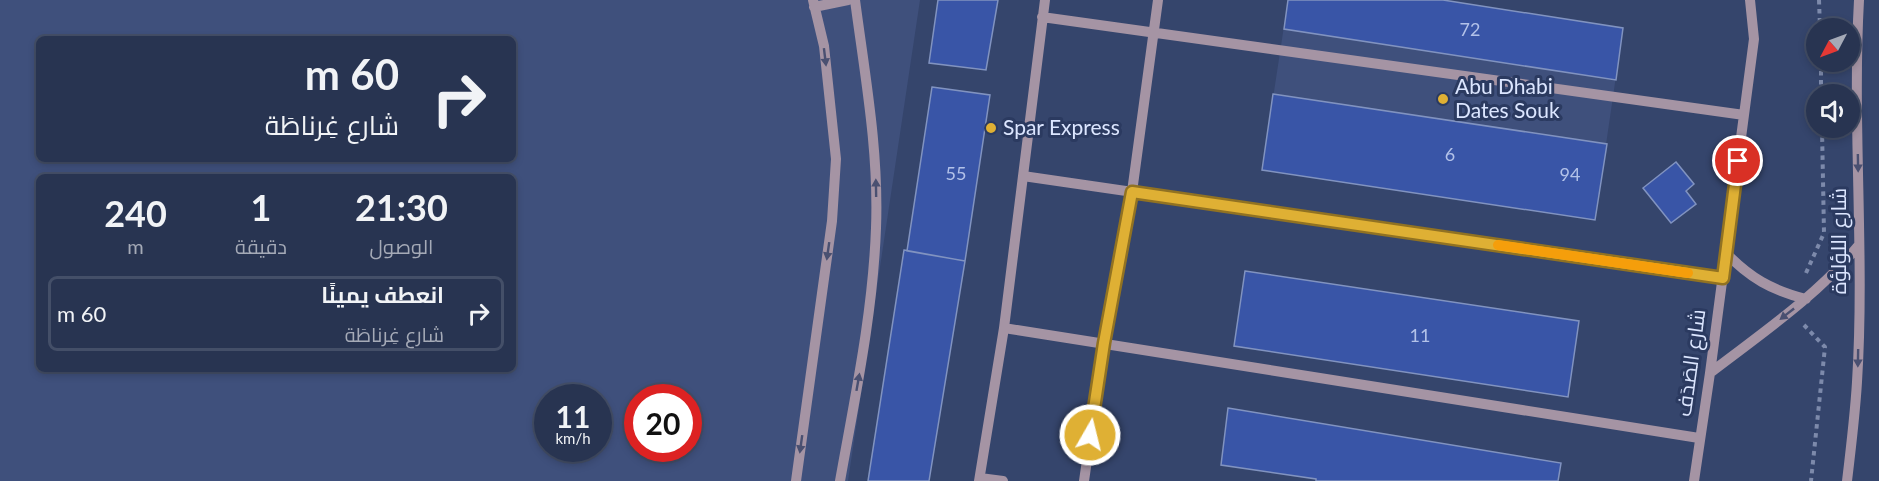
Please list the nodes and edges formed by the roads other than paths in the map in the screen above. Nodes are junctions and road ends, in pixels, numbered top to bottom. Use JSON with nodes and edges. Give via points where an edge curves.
{"nodes":[{"id":1,"x":848,"y":0,"type":"edge"},
{"id":2,"x":855,"y":0,"type":"edge"},
{"id":3,"x":1045,"y":0,"type":"edge"},
{"id":4,"x":1158,"y":0,"type":"edge"},
{"id":5,"x":1750,"y":0,"type":"edge"},
{"id":6,"x":1859,"y":0,"type":"edge"},
{"id":7,"x":814,"y":3,"type":"edge"},
{"id":8,"x":1042,"y":17,"type":"junction"},
{"id":9,"x":1153,"y":33,"type":"junction"},
{"id":10,"x":1744,"y":115,"type":"junction"},
{"id":11,"x":1023,"y":176,"type":"junction"},
{"id":12,"x":1132,"y":192,"type":"junction"},
{"id":13,"x":1859,"y":244,"type":"junction"},
{"id":14,"x":1725,"y":252,"type":"junction"},
{"id":15,"x":1723,"y":278,"type":"junction"},
{"id":16,"x":1806,"y":299,"type":"junction"},
{"id":17,"x":1004,"y":328,"type":"junction"},
{"id":18,"x":1104,"y":343,"type":"junction"},
{"id":19,"x":1710,"y":373,"type":"junction"},
{"id":20,"x":1700,"y":438,"type":"junction"},
{"id":21,"x":980,"y":479,"type":"edge"},
{"id":22,"x":796,"y":481,"type":"edge"},
{"id":23,"x":840,"y":481,"type":"edge"},
{"id":24,"x":1003,"y":481,"type":"edge"},
{"id":25,"x":1084,"y":481,"type":"edge"},
{"id":26,"x":1694,"y":481,"type":"edge"},
{"id":27,"x":1847,"y":481,"type":"edge"}],
"edges":[{"from":1,"to":7,"type":"street"},
{"from":23,"to":2,"type":"street","one_way":true,"via":[[871,308],[876,226],[875,147]]},
{"from":3,"to":8,"type":"street"},
{"from":4,"to":9,"type":"street"},
{"from":5,"to":10,"type":"street","name":"شارع الصَدَف","via":[[1755,39]]},
{"from":6,"to":13,"type":"street","name":"شارع اللؤلؤة","one_way":true},
{"from":7,"to":22,"type":"street","one_way":true,"via":[[824,46],[836,159],[832,221]]},
{"from":8,"to":9,"type":"street"},
{"from":8,"to":11,"type":"street"},
{"from":9,"to":10,"type":"street"},
{"from":9,"to":12,"type":"street"},
{"from":10,"to":14,"type":"street","name":"شارع الصَدَف"},
{"from":11,"to":12,"type":"street"},
{"from":11,"to":17,"type":"street"},
{"from":12,"to":15,"type":"street"},
{"from":12,"to":18,"type":"street"},
{"from":13,"to":16,"type":"street"},
{"from":13,"to":27,"type":"street","name":"شارع اللؤلؤة","one_way":true,"via":[[1857,381]]},
{"from":14,"to":15,"type":"street","name":"شارع الصَدَف"},
{"from":14,"to":16,"type":"street","via":[[1761,283]]},
{"from":15,"to":19,"type":"street","name":"شارع الصَدَف"},
{"from":16,"to":19,"type":"street","one_way":true},
{"from":17,"to":18,"type":"street"},
{"from":17,"to":21,"type":"street"},
{"from":18,"to":20,"type":"street"},
{"from":18,"to":25,"type":"street"},
{"from":19,"to":20,"type":"street","name":"شارع الصَدَف"},
{"from":20,"to":26,"type":"street","name":"شارع الصَدَف"},
{"from":21,"to":24,"type":"street"}]}
